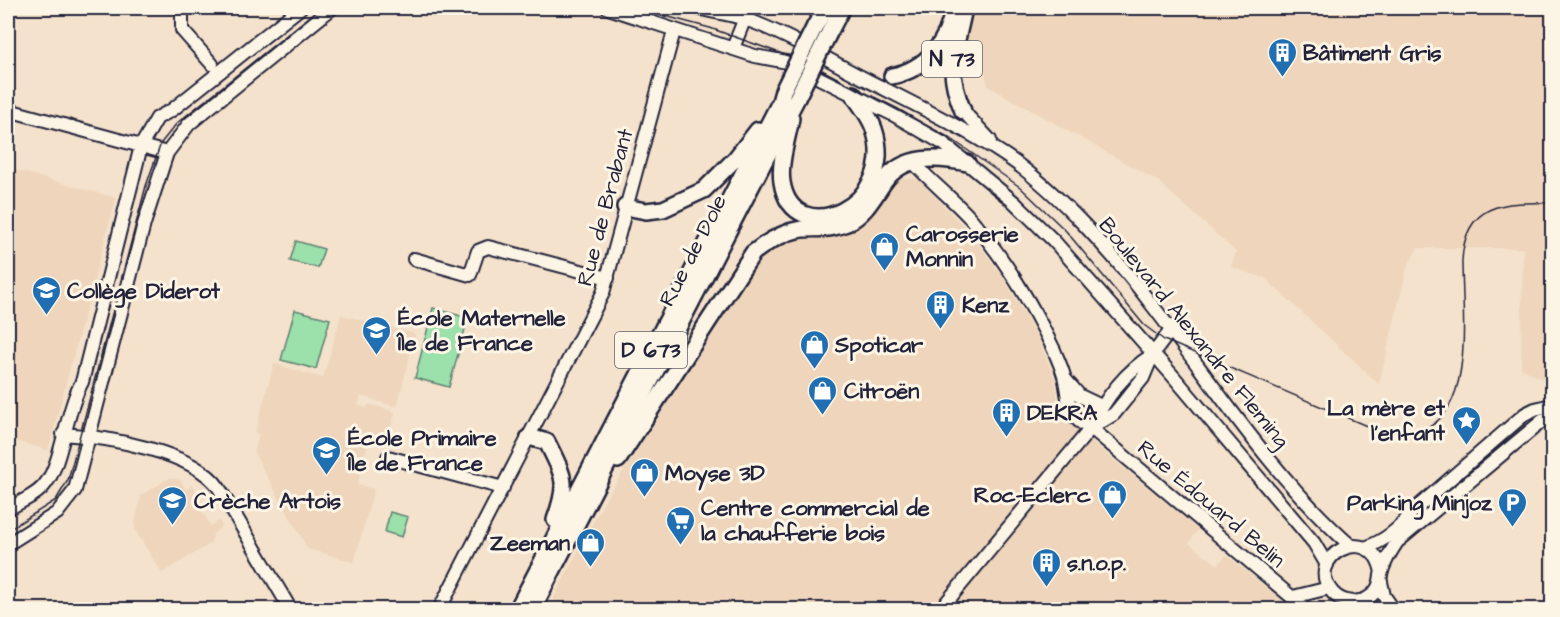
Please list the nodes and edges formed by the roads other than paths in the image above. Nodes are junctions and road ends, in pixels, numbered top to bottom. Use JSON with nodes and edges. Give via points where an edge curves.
{"nodes":[{"id":1,"x":182,"y":8,"type":"edge"},
{"id":2,"x":300,"y":8,"type":"edge"},
{"id":3,"x":332,"y":8,"type":"edge"},
{"id":4,"x":608,"y":8,"type":"edge"},
{"id":5,"x":697,"y":8,"type":"edge"},
{"id":6,"x":953,"y":8,"type":"edge"},
{"id":7,"x":964,"y":8,"type":"edge"},
{"id":8,"x":838,"y":9,"type":"edge"},
{"id":9,"x":746,"y":13,"type":"edge"},
{"id":10,"x":674,"y":31,"type":"junction"},
{"id":11,"x":733,"y":48,"type":"junction"},
{"id":12,"x":212,"y":64,"type":"dead end"},
{"id":13,"x":892,"y":76,"type":"joint"},
{"id":14,"x":868,"y":81,"type":"junction"},
{"id":15,"x":853,"y":94,"type":"junction"},
{"id":16,"x":788,"y":98,"type":"junction"},
{"id":17,"x":8,"y":110,"type":"edge"},
{"id":18,"x":963,"y":111,"type":"joint"},
{"id":19,"x":141,"y":146,"type":"junction"},
{"id":20,"x":167,"y":153,"type":"junction"},
{"id":21,"x":1008,"y":158,"type":"junction"},
{"id":22,"x":913,"y":162,"type":"junction"},
{"id":23,"x":967,"y":163,"type":"junction"},
{"id":24,"x":625,"y":207,"type":"junction"},
{"id":25,"x":414,"y":259,"type":"dead end"},
{"id":26,"x":608,"y":278,"type":"junction"},
{"id":27,"x":1171,"y":330,"type":"junction"},
{"id":28,"x":1153,"y":354,"type":"junction"},
{"id":29,"x":1065,"y":379,"type":"junction"},
{"id":30,"x":1552,"y":405,"type":"edge"},
{"id":31,"x":1101,"y":406,"type":"junction"},
{"id":32,"x":1552,"y":416,"type":"edge"},
{"id":33,"x":1091,"y":428,"type":"junction"},
{"id":34,"x":63,"y":434,"type":"junction"},
{"id":35,"x":91,"y":436,"type":"junction"},
{"id":36,"x":529,"y":437,"type":"junction"},
{"id":37,"x":1494,"y":441,"type":"junction"},
{"id":38,"x":388,"y":457,"type":"dead end"},
{"id":39,"x":1494,"y":461,"type":"junction"},
{"id":40,"x":502,"y":488,"type":"junction"},
{"id":41,"x":8,"y":509,"type":"edge"},
{"id":42,"x":575,"y":525,"type":"junction"},
{"id":43,"x":8,"y":544,"type":"edge"},
{"id":44,"x":1351,"y":546,"type":"junction"},
{"id":45,"x":1365,"y":548,"type":"junction"},
{"id":46,"x":1327,"y":565,"type":"junction"},
{"id":47,"x":1381,"y":577,"type":"junction"},
{"id":48,"x":1329,"y":588,"type":"junction"},
{"id":49,"x":528,"y":589,"type":"junction"},
{"id":50,"x":1293,"y":597,"type":"junction"},
{"id":51,"x":1365,"y":605,"type":"edge"},
{"id":52,"x":291,"y":609,"type":"edge"},
{"id":53,"x":439,"y":609,"type":"edge"},
{"id":54,"x":518,"y":609,"type":"edge"},
{"id":55,"x":532,"y":609,"type":"edge"},
{"id":56,"x":940,"y":609,"type":"edge"},
{"id":57,"x":1307,"y":609,"type":"edge"},
{"id":58,"x":1394,"y":609,"type":"edge"}],
"edges":[{"from":1,"to":12,"type":"street","via":[[182,30]]},
{"from":2,"to":19,"type":"street","via":[[157,118]]},
{"from":3,"to":20,"type":"street","via":[[196,118]]},
{"from":4,"to":10,"type":"street","name":"Boulevard Alexandre Fleming"},
{"from":5,"to":9,"type":"street","name":"Boulevard Alexandre Fleming"},
{"from":6,"to":13,"type":"main road","via":[[948,29],[930,57],[913,70]]},
{"from":7,"to":18,"type":"main road","number":"N 73","via":[[952,60]]},
{"from":8,"to":16,"type":"main road","name":"Rue de Dole","number":"D 673","bridge":true,"via":[[830,33]]},
{"from":8,"to":16,"type":"main road","name":"Rue de Dole","number":"D 673","bridge":true,"via":[[815,26]]},
{"from":9,"to":11,"type":"street"},
{"from":9,"to":14,"type":"street","name":"Boulevard Alexandre Fleming"},
{"from":10,"to":11,"type":"street","name":"Boulevard Alexandre Fleming"},
{"from":10,"to":24,"type":"street","name":"Rue de Brabant"},
{"from":11,"to":15,"type":"street","name":"Boulevard Alexandre Fleming","via":[[787,62]]},
{"from":13,"to":14,"type":"street"},
{"from":14,"to":21,"type":"street","name":"Boulevard Alexandre Fleming"},
{"from":15,"to":16,"type":"main road","via":[[874,128],[876,168],[856,202],[834,216],[808,214],[785,193],[782,170]]},
{"from":15,"to":23,"type":"street","name":"Boulevard Alexandre Fleming","via":[[935,138]]},
{"from":16,"to":24,"type":"main road","via":[[704,190],[663,209]]},
{"from":16,"to":42,"type":"main road","name":"Rue de Dole","number":"D 673"},
{"from":16,"to":49,"type":"main road","name":"Rue de Dole","number":"D 673"},
{"from":17,"to":19,"type":"street"},
{"from":18,"to":21,"type":"street","number":"N 73"},
{"from":19,"to":20,"type":"street"},
{"from":19,"to":34,"type":"street","via":[[88,360]]},
{"from":20,"to":35,"type":"street","via":[[144,224]]},
{"from":21,"to":27,"type":"street","name":"Boulevard Alexandre Fleming","via":[[1080,222]]},
{"from":22,"to":23,"type":"main road","via":[[941,157]]},
{"from":22,"to":29,"type":"street","name":"Rue Édouard Belin","via":[[996,251],[1050,342]]},
{"from":22,"to":42,"type":"main road","via":[[890,174],[867,208],[849,222],[827,229],[789,232],[753,253]]},
{"from":23,"to":28,"type":"street","name":"Boulevard Alexandre Fleming","via":[[1054,241]]},
{"from":24,"to":26,"type":"street","name":"Rue de Brabant"},
{"from":25,"to":26,"type":"street","via":[[470,275],[478,251],[488,247]]},
{"from":26,"to":36,"type":"street","name":"Rue de Brabant","via":[[596,309]]},
{"from":27,"to":28,"type":"street"},
{"from":27,"to":44,"type":"street","name":"Boulevard Alexandre Fleming","via":[[1247,432]]},
{"from":28,"to":31,"type":"street","via":[[1132,368]]},
{"from":28,"to":33,"type":"street","via":[[1143,378],[1114,414]]},
{"from":28,"to":46,"type":"street","name":"Boulevard Alexandre Fleming","via":[[1314,543]]},
{"from":29,"to":31,"type":"street","name":"Rue Édouard Belin","via":[[1080,396]]},
{"from":29,"to":33,"type":"street","name":"Rue Édouard Belin","via":[[1069,410],[1081,424]]},
{"from":30,"to":37,"type":"street","via":[[1525,414]]},
{"from":31,"to":33,"type":"street"},
{"from":32,"to":39,"type":"street"},
{"from":33,"to":50,"type":"street","name":"Rue Édouard Belin"},
{"from":33,"to":56,"type":"street"},
{"from":34,"to":35,"type":"street"},
{"from":34,"to":41,"type":"street","via":[[46,483]]},
{"from":35,"to":43,"type":"street","via":[[75,490],[67,503],[50,519]]},
{"from":35,"to":52,"type":"street","via":[[189,462],[204,471],[219,488]]},
{"from":36,"to":40,"type":"street","name":"Rue de Brabant"},
{"from":36,"to":49,"type":"main road","via":[[547,442],[564,478],[562,500]]},
{"from":37,"to":39,"type":"street"},
{"from":37,"to":45,"type":"street","via":[[1405,522]]},
{"from":38,"to":40,"type":"street"},
{"from":39,"to":47,"type":"street","via":[[1397,543]]},
{"from":40,"to":53,"type":"street","name":"Rue de Brabant"},
{"from":42,"to":55,"type":"main road","name":"Rue de Dole","number":"D 673"},
{"from":44,"to":45,"type":"street"},
{"from":44,"to":46,"type":"street","via":[[1336,552]]},
{"from":45,"to":47,"type":"street","via":[[1377,558]]},
{"from":46,"to":48,"type":"street"},
{"from":47,"to":51,"type":"street"},
{"from":47,"to":58,"type":"street","via":[[1384,596]]},
{"from":48,"to":50,"type":"street"},
{"from":48,"to":51,"type":"street","via":[[1343,600]]},
{"from":49,"to":54,"type":"main road","name":"Rue de Dole","number":"D 673"},
{"from":50,"to":57,"type":"street","name":"Rue Édouard Belin"}]}
